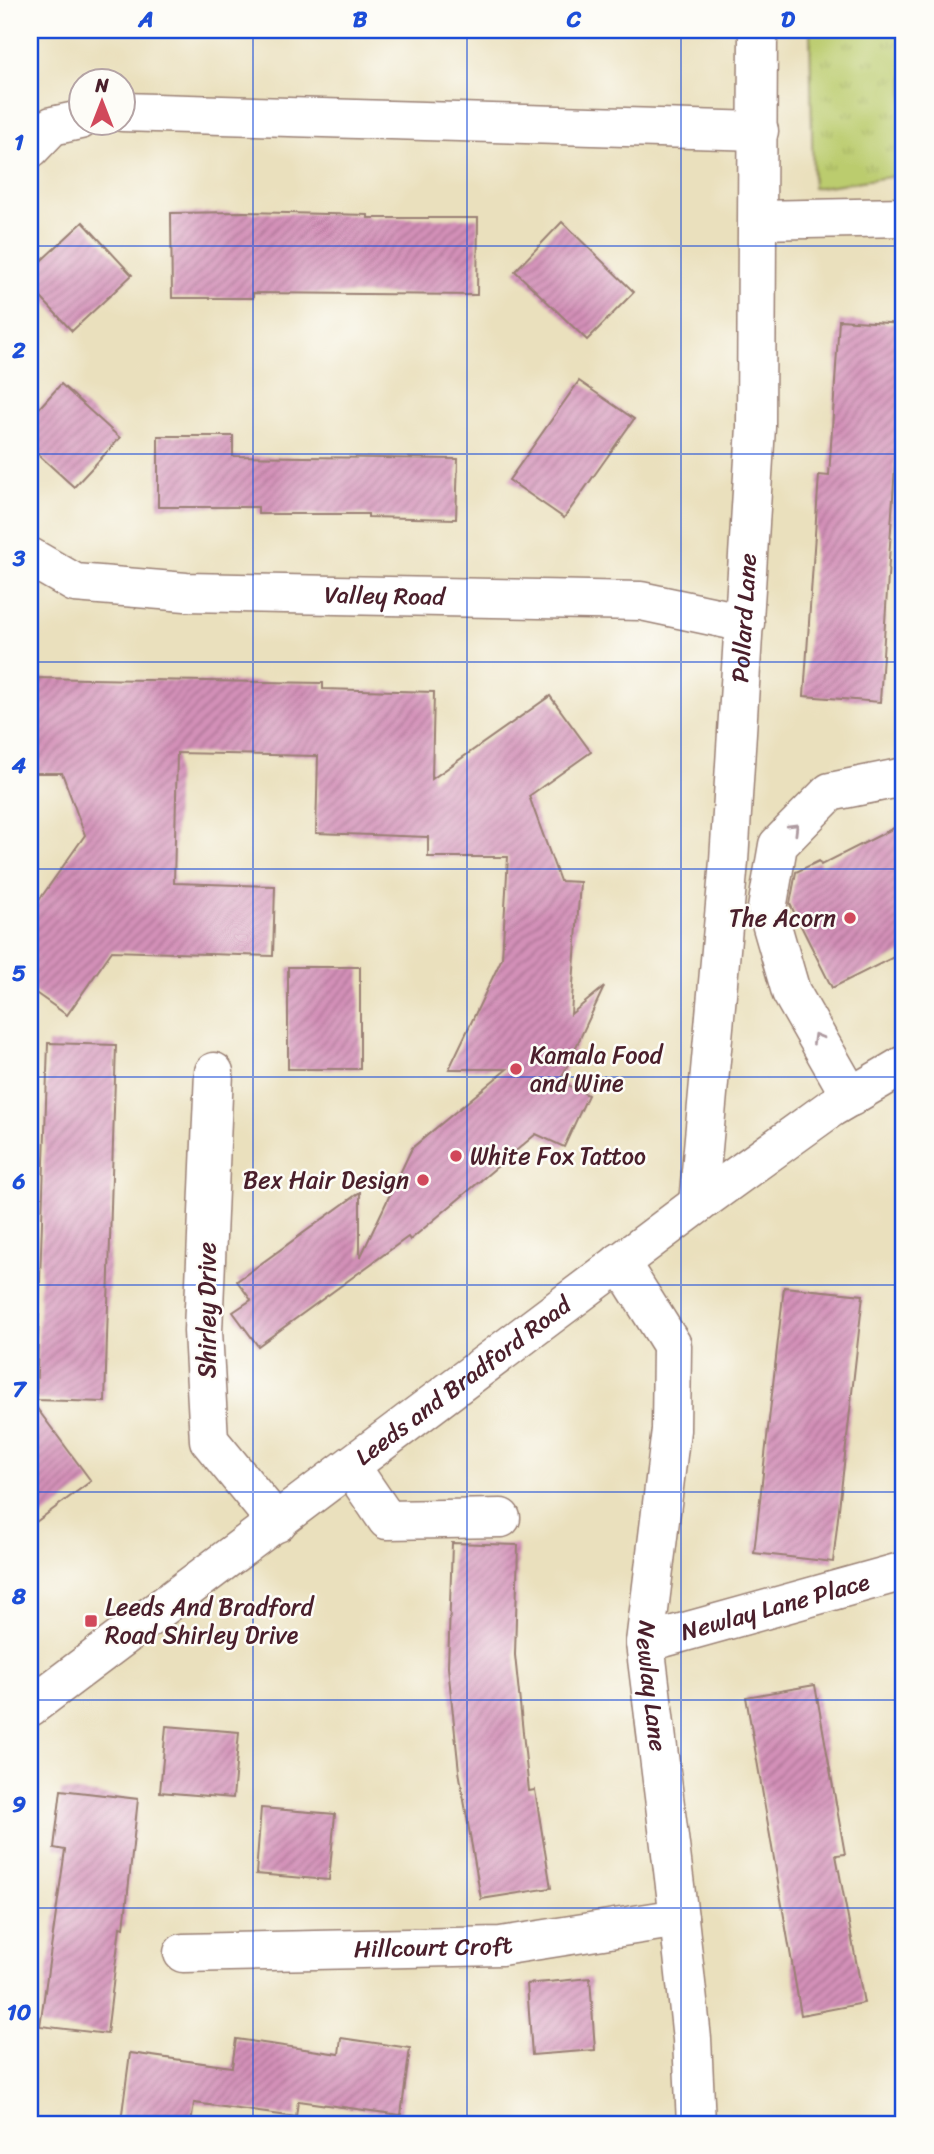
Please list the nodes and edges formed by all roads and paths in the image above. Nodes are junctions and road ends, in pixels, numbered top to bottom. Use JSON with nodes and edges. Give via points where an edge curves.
{"nodes":[{"id":1,"x":758,"y":30,"type":"edge"},
{"id":2,"x":136,"y":112,"type":"edge"},
{"id":3,"x":66,"y":123,"type":"edge"},
{"id":4,"x":759,"y":131,"type":"junction"},
{"id":5,"x":30,"y":149,"type":"edge"},
{"id":6,"x":904,"y":217,"type":"edge"},
{"id":7,"x":758,"y":220,"type":"junction"},
{"id":8,"x":30,"y":557,"type":"edge"},
{"id":9,"x":745,"y":622,"type":"junction"},
{"id":10,"x":904,"y":777,"type":"edge"},
{"id":11,"x":904,"y":1065,"type":"edge"},
{"id":12,"x":214,"y":1072,"type":"dead end"},
{"id":13,"x":851,"y":1097,"type":"junction"},
{"id":14,"x":698,"y":1204,"type":"junction"},
{"id":15,"x":620,"y":1262,"type":"junction"},
{"id":16,"x":351,"y":1467,"type":"junction"},
{"id":17,"x":501,"y":1518,"type":"dead end"},
{"id":18,"x":277,"y":1523,"type":"junction"},
{"id":19,"x":904,"y":1571,"type":"edge"},
{"id":20,"x":645,"y":1643,"type":"junction"},
{"id":21,"x":30,"y":1707,"type":"edge"},
{"id":22,"x":679,"y":1919,"type":"junction"},
{"id":23,"x":183,"y":1953,"type":"dead end"},
{"id":24,"x":696,"y":2124,"type":"edge"}],
"edges":[{"from":1,"to":4,"type":"street","name":"Pollard Lane"},
{"from":2,"to":4,"type":"street"},
{"from":3,"to":5,"type":"street","via":[[52,126]]},
{"from":4,"to":7,"type":"street","name":"Pollard Lane"},
{"from":6,"to":7,"type":"street"},
{"from":7,"to":9,"type":"street","name":"Pollard Lane","via":[[756,427]]},
{"from":8,"to":9,"type":"street","name":"Valley Road","via":[[75,583],[186,592],[640,601]]},
{"from":9,"to":14,"type":"street","name":"Pollard Lane"},
{"from":13,"to":10,"type":"street","one_way":true,"via":[[790,992],[767,909],[778,845],[830,792]]},
{"from":11,"to":13,"type":"street","name":"Leeds and Bradford Road"},
{"from":12,"to":18,"type":"street","name":"Shirley Drive","via":[[203,1331],[209,1440]]},
{"from":13,"to":14,"type":"street","name":"Leeds and Bradford Road"},
{"from":14,"to":15,"type":"street","name":"Leeds and Bradford Road"},
{"from":15,"to":16,"type":"street","name":"Leeds and Bradford Road"},
{"from":15,"to":20,"type":"street","name":"Newlay Lane","via":[[672,1345],[671,1430]]},
{"from":16,"to":17,"type":"street","via":[[387,1520]]},
{"from":16,"to":18,"type":"street","name":"Leeds and Bradford Road"},
{"from":18,"to":21,"type":"street","name":"Leeds and Bradford Road"},
{"from":19,"to":20,"type":"street","name":"Newlay Lane Place"},
{"from":20,"to":22,"type":"street","name":"Newlay Lane"},
{"from":22,"to":23,"type":"street","name":"Hillcourt Croft","via":[[501,1946]]},
{"from":22,"to":24,"type":"street","name":"Newlay Lane"}]}
